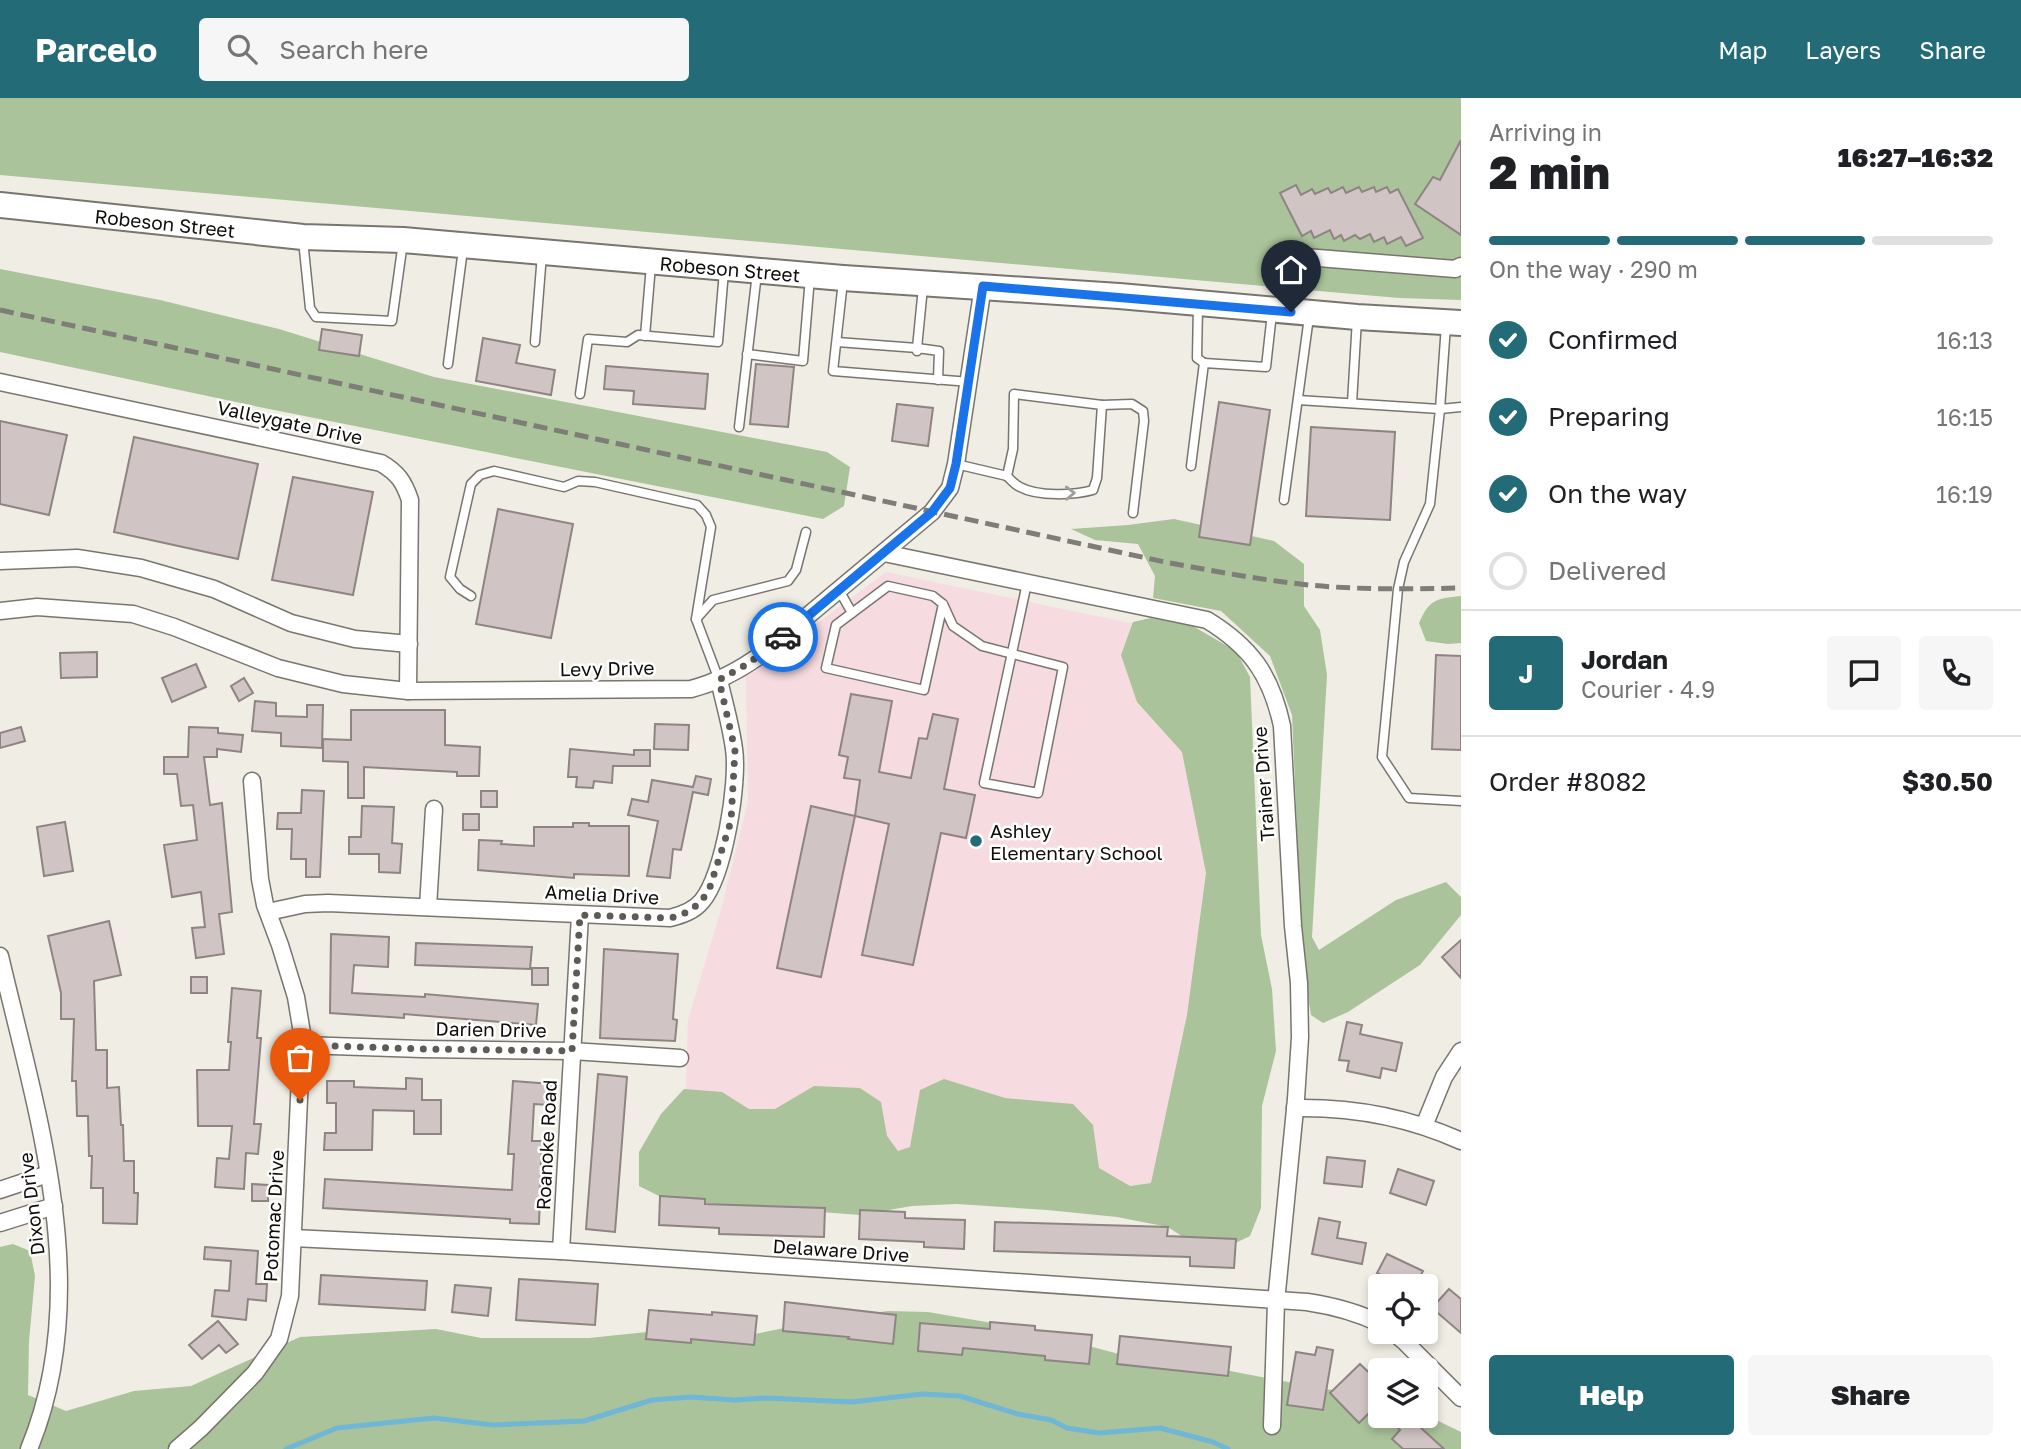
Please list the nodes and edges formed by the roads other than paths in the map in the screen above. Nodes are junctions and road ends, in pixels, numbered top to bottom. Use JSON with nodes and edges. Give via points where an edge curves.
{"nodes":[{"id":1,"x":0,"y":205,"type":"edge"},
{"id":2,"x":303,"y":237,"type":"junction"},
{"id":3,"x":403,"y":240,"type":"junction"},
{"id":4,"x":463,"y":246,"type":"junction"},
{"id":5,"x":542,"y":251,"type":"junction"},
{"id":6,"x":1293,"y":256,"type":"dead end"},
{"id":7,"x":651,"y":261,"type":"junction"},
{"id":8,"x":1461,"y":266,"type":"edge"},
{"id":9,"x":724,"y":267,"type":"junction"},
{"id":10,"x":757,"y":270,"type":"junction"},
{"id":11,"x":810,"y":276,"type":"junction"},
{"id":12,"x":843,"y":278,"type":"junction"},
{"id":13,"x":923,"y":284,"type":"junction"},
{"id":14,"x":983,"y":286,"type":"junction"},
{"id":15,"x":1198,"y":304,"type":"junction"},
{"id":16,"x":1272,"y":311,"type":"junction"},
{"id":17,"x":1310,"y":314,"type":"junction"},
{"id":18,"x":1357,"y":317,"type":"junction"},
{"id":19,"x":1453,"y":322,"type":"edge"},
{"id":20,"x":645,"y":336,"type":"junction"},
{"id":21,"x":535,"y":342,"type":"dead end"},
{"id":22,"x":837,"y":342,"type":"junction"},
{"id":23,"x":917,"y":350,"type":"junction"},
{"id":24,"x":747,"y":354,"type":"junction"},
{"id":25,"x":1204,"y":363,"type":"junction"},
{"id":26,"x":448,"y":364,"type":"dead end"},
{"id":27,"x":938,"y":380,"type":"junction"},
{"id":28,"x":0,"y":382,"type":"edge"},
{"id":29,"x":970,"y":382,"type":"junction"},
{"id":30,"x":580,"y":394,"type":"dead end"},
{"id":31,"x":1298,"y":400,"type":"junction"},
{"id":32,"x":1352,"y":403,"type":"junction"},
{"id":33,"x":1102,"y":405,"type":"junction"},
{"id":34,"x":1461,"y":407,"type":"edge"},
{"id":35,"x":1440,"y":409,"type":"junction"},
{"id":36,"x":740,"y":428,"type":"dead end"},
{"id":37,"x":956,"y":464,"type":"junction"},
{"id":38,"x":1191,"y":466,"type":"dead end"},
{"id":39,"x":1007,"y":476,"type":"junction"},
{"id":40,"x":1284,"y":500,"type":"dead end"},
{"id":41,"x":1133,"y":513,"type":"dead end"},
{"id":42,"x":806,"y":532,"type":"dead end"},
{"id":43,"x":884,"y":553,"type":"junction"},
{"id":44,"x":0,"y":561,"type":"edge"},
{"id":45,"x":1027,"y":583,"type":"junction"},
{"id":46,"x":839,"y":590,"type":"junction"},
{"id":47,"x":471,"y":596,"type":"dead end"},
{"id":48,"x":943,"y":604,"type":"junction"},
{"id":49,"x":0,"y":611,"type":"edge"},
{"id":50,"x":852,"y":613,"type":"junction"},
{"id":51,"x":696,"y":619,"type":"junction"},
{"id":52,"x":409,"y":644,"type":"junction"},
{"id":53,"x":1012,"y":655,"type":"junction"},
{"id":54,"x":719,"y":680,"type":"junction"},
{"id":55,"x":408,"y":691,"type":"junction"},
{"id":56,"x":252,"y":781,"type":"dead end"},
{"id":57,"x":1461,"y":801,"type":"edge"},
{"id":58,"x":434,"y":809,"type":"dead end"},
{"id":59,"x":428,"y":907,"type":"junction"},
{"id":60,"x":268,"y":912,"type":"junction"},
{"id":61,"x":580,"y":915,"type":"junction"},
{"id":62,"x":0,"y":956,"type":"edge"},
{"id":63,"x":302,"y":1045,"type":"junction"},
{"id":64,"x":572,"y":1051,"type":"junction"},
{"id":65,"x":1461,"y":1051,"type":"edge"},
{"id":66,"x":680,"y":1058,"type":"dead end"},
{"id":67,"x":1295,"y":1108,"type":"junction"},
{"id":68,"x":1424,"y":1126,"type":"junction"},
{"id":69,"x":1461,"y":1141,"type":"edge"},
{"id":70,"x":48,"y":1174,"type":"junction"},
{"id":71,"x":0,"y":1190,"type":"edge"},
{"id":72,"x":54,"y":1206,"type":"junction"},
{"id":73,"x":0,"y":1223,"type":"edge"},
{"id":74,"x":293,"y":1238,"type":"junction"},
{"id":75,"x":561,"y":1251,"type":"junction"},
{"id":76,"x":1276,"y":1301,"type":"junction"},
{"id":77,"x":1368,"y":1318,"type":"edge"},
{"id":78,"x":1407,"y":1344,"type":"edge"},
{"id":79,"x":1461,"y":1398,"type":"edge"},
{"id":80,"x":1272,"y":1426,"type":"dead end"},
{"id":81,"x":29,"y":1449,"type":"edge"},
{"id":82,"x":177,"y":1449,"type":"edge"}],
"edges":[{"from":1,"to":2,"type":"main road","name":"Robeson Street"},
{"from":2,"to":3,"type":"main road","name":"Robeson Street"},
{"from":2,"to":3,"type":"lane","via":[[310,308],[316,317],[392,321]]},
{"from":3,"to":4,"type":"main road","name":"Robeson Street"},
{"from":4,"to":5,"type":"main road","name":"Robeson Street"},
{"from":4,"to":26,"type":"lane"},
{"from":5,"to":7,"type":"main road","name":"Robeson Street"},
{"from":5,"to":21,"type":"lane"},
{"from":6,"to":8,"type":"street"},
{"from":7,"to":9,"type":"main road","name":"Robeson Street"},
{"from":7,"to":20,"type":"lane"},
{"from":9,"to":10,"type":"main road","name":"Robeson Street"},
{"from":9,"to":20,"type":"lane","via":[[718,342]]},
{"from":10,"to":11,"type":"main road","name":"Robeson Street"},
{"from":10,"to":24,"type":"lane"},
{"from":11,"to":12,"type":"main road","name":"Robeson Street"},
{"from":11,"to":24,"type":"lane","via":[[803,361]]},
{"from":12,"to":13,"type":"main road","name":"Robeson Street"},
{"from":12,"to":22,"type":"lane"},
{"from":13,"to":14,"type":"main road","name":"Robeson Street"},
{"from":13,"to":23,"type":"lane"},
{"from":14,"to":15,"type":"main road","name":"Robeson Street"},
{"from":14,"to":29,"type":"street","name":"Levy Drive"},
{"from":15,"to":16,"type":"main road","name":"Robeson Street"},
{"from":15,"to":25,"type":"lane","via":[[1197,358]]},
{"from":16,"to":17,"type":"main road","name":"Robeson Street"},
{"from":16,"to":25,"type":"lane","via":[[1266,367]]},
{"from":17,"to":18,"type":"main road","name":"Robeson Street"},
{"from":17,"to":31,"type":"lane"},
{"from":18,"to":19,"type":"main road","name":"Robeson Street"},
{"from":18,"to":32,"type":"lane"},
{"from":19,"to":35,"type":"lane"},
{"from":20,"to":30,"type":"lane","via":[[627,342],[587,339]]},
{"from":22,"to":23,"type":"lane"},
{"from":22,"to":27,"type":"lane","via":[[834,371],[896,372]]},
{"from":23,"to":27,"type":"lane","via":[[939,351]]},
{"from":24,"to":36,"type":"lane"},
{"from":25,"to":38,"type":"lane"},
{"from":27,"to":29,"type":"lane"},
{"from":28,"to":52,"type":"street","name":"Valleygate Drive","via":[[381,463],[396,472],[410,500]]},
{"from":29,"to":37,"type":"street","name":"Levy Drive"},
{"from":31,"to":32,"type":"lane"},
{"from":31,"to":40,"type":"lane"},
{"from":32,"to":35,"type":"lane"},
{"from":33,"to":39,"type":"lane","via":[[1014,394],[1013,449]]},
{"from":39,"to":33,"type":"lane","one_way":true,"via":[[1028,491],[1074,495],[1093,490]]},
{"from":33,"to":41,"type":"lane","via":[[1132,404],[1143,411]]},
{"from":34,"to":35,"type":"lane"},
{"from":35,"to":57,"type":"lane","via":[[1430,504],[1404,562],[1398,589],[1382,757],[1409,798]]},
{"from":37,"to":39,"type":"lane"},
{"from":37,"to":43,"type":"street","name":"Levy Drive","via":[[950,488],[932,512]]},
{"from":42,"to":51,"type":"lane","via":[[796,570],[788,581],[713,600]]},
{"from":43,"to":45,"type":"street","name":"Trainer Drive"},
{"from":43,"to":46,"type":"street","name":"Levy Drive"},
{"from":44,"to":52,"type":"street","via":[[77,558],[141,568],[214,589],[292,624],[355,639]]},
{"from":45,"to":53,"type":"lane"},
{"from":45,"to":67,"type":"street","name":"Trainer Drive","via":[[1207,620],[1241,645],[1267,678],[1282,726],[1300,1037]]},
{"from":46,"to":50,"type":"lane"},
{"from":46,"to":54,"type":"street","name":"Levy Drive","via":[[762,654]]},
{"from":47,"to":51,"type":"lane","name":"Amelia Drive","via":[[450,577],[471,484],[494,471],[564,487],[578,481],[595,482],[697,505],[711,527]]},
{"from":48,"to":50,"type":"lane","via":[[933,596],[888,586]]},
{"from":48,"to":50,"type":"lane","via":[[924,690],[826,668],[836,625]]},
{"from":48,"to":53,"type":"lane","via":[[953,626],[982,646]]},
{"from":49,"to":55,"type":"street","name":"Levy Drive","via":[[37,607],[133,614],[278,668],[343,684]]},
{"from":51,"to":54,"type":"lane","name":"Amelia Drive"},
{"from":52,"to":55,"type":"street","name":"Valleygate Drive"},
{"from":53,"to":53,"type":"lane","via":[[984,783],[1038,793],[1063,667]]},
{"from":54,"to":55,"type":"street","name":"Levy Drive","via":[[691,689]]},
{"from":54,"to":61,"type":"street","name":"Amelia Drive","via":[[735,750],[731,821],[709,890],[694,908],[670,918]]},
{"from":56,"to":60,"type":"street","name":"Potomac Drive","via":[[260,879]]},
{"from":58,"to":59,"type":"street"},
{"from":59,"to":60,"type":"street","name":"Amelia Drive","via":[[328,902]]},
{"from":59,"to":61,"type":"street","name":"Amelia Drive"},
{"from":60,"to":63,"type":"street","name":"Potomac Drive","via":[[296,997]]},
{"from":61,"to":64,"type":"street","name":"Roanoke Road"},
{"from":62,"to":70,"type":"street","name":"Dixon Drive","via":[[44,1138]]},
{"from":63,"to":64,"type":"street","name":"Darien Drive"},
{"from":63,"to":74,"type":"street","name":"Potomac Drive"},
{"from":64,"to":66,"type":"street","name":"Darien Drive"},
{"from":64,"to":75,"type":"street","name":"Roanoke Road"},
{"from":65,"to":68,"type":"street","via":[[1444,1077]]},
{"from":67,"to":68,"type":"street","via":[[1360,1111]]},
{"from":67,"to":76,"type":"street","name":"Trainer Drive"},
{"from":68,"to":69,"type":"street"},
{"from":70,"to":71,"type":"street"},
{"from":70,"to":72,"type":"street","name":"Dixon Drive"},
{"from":72,"to":73,"type":"street"},
{"from":72,"to":81,"type":"street","name":"Dixon Drive","via":[[59,1245],[54,1349],[48,1391]]},
{"from":74,"to":75,"type":"street","name":"Delaware Drive"},
{"from":74,"to":82,"type":"street","name":"Potomac Drive","via":[[290,1296],[279,1339],[255,1373]]},
{"from":75,"to":76,"type":"street","name":"Delaware Drive"},
{"from":76,"to":77,"type":"street","name":"Delaware Drive","via":[[1338,1307]]},
{"from":76,"to":80,"type":"street","name":"Trainer Drive"},
{"from":78,"to":79,"type":"street"}]}
